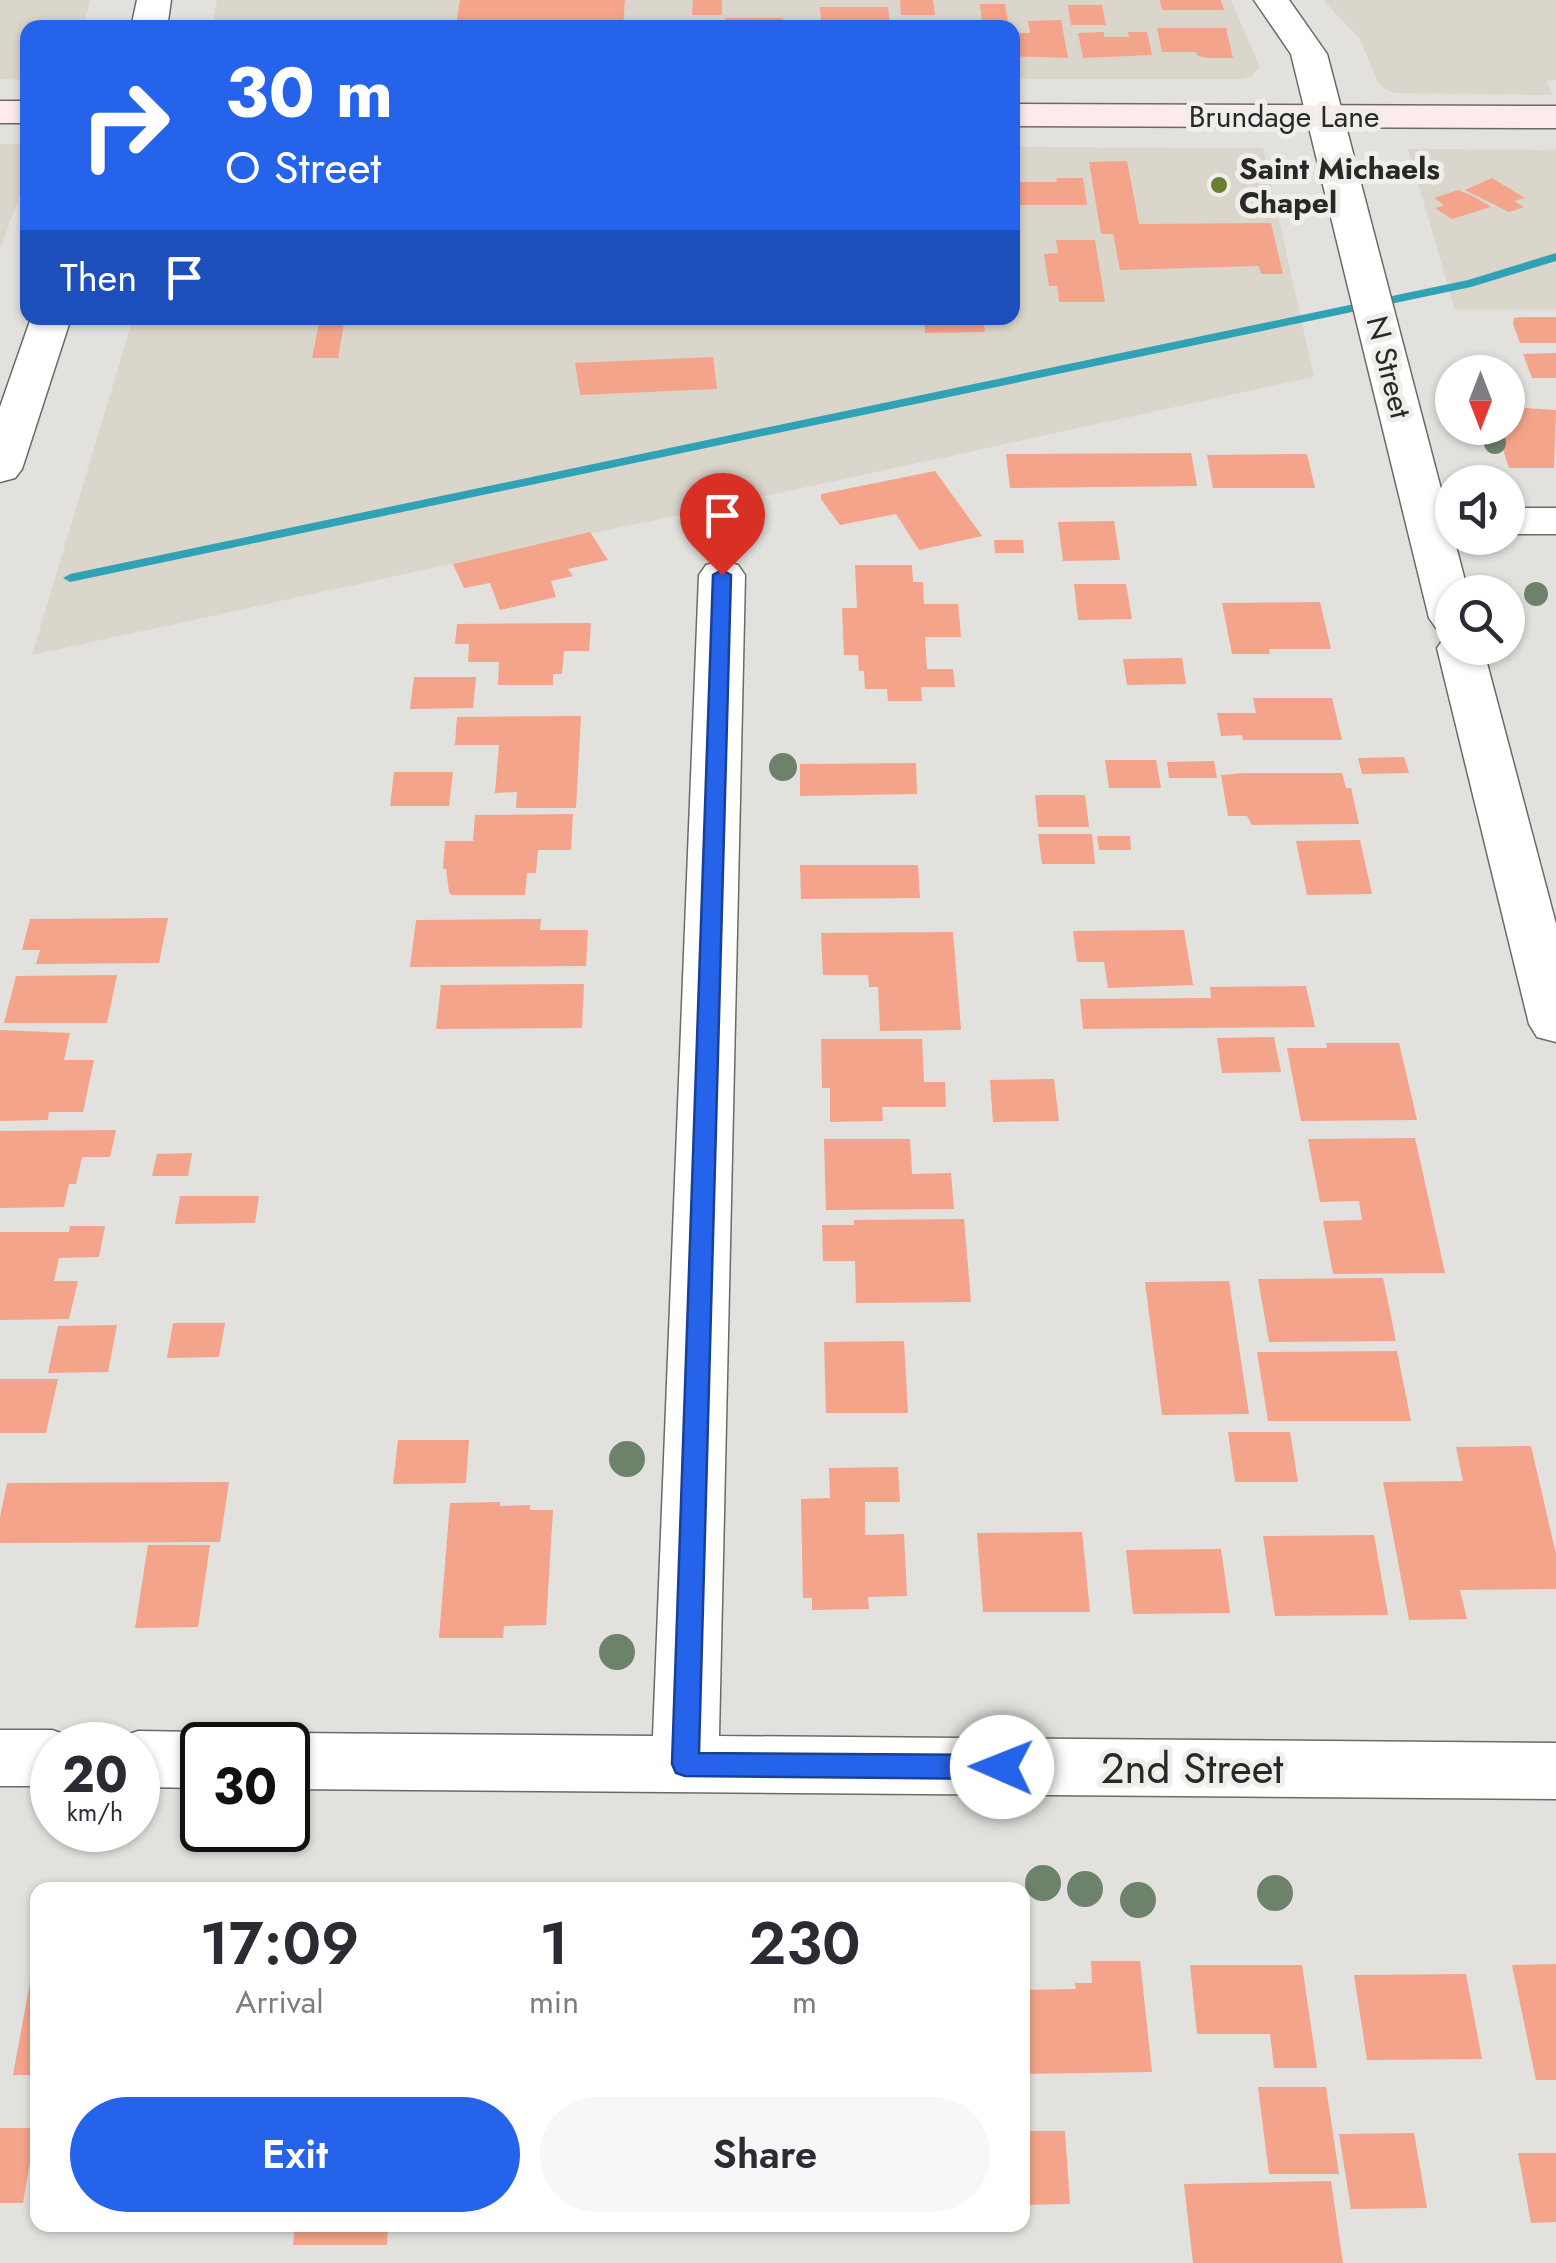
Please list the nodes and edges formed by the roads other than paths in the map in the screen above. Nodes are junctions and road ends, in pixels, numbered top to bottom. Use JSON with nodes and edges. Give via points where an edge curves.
{"nodes":[{"id":1,"x":1271,"y":0,"type":"edge"},
{"id":2,"x":1020,"y":115,"type":"edge"},
{"id":3,"x":1327,"y":116,"type":"junction"},
{"id":4,"x":1556,"y":116,"type":"edge"},
{"id":5,"x":50,"y":325,"type":"edge"},
{"id":6,"x":0,"y":469,"type":"edge"},
{"id":7,"x":1435,"y":504,"type":"edge"},
{"id":8,"x":1525,"y":520,"type":"edge"},
{"id":9,"x":1556,"y":521,"type":"edge"},
{"id":10,"x":722,"y":575,"type":"dead end"},
{"id":11,"x":1464,"y":665,"type":"edge"},
{"id":12,"x":1556,"y":1024,"type":"edge"},
{"id":13,"x":0,"y":1758,"type":"edge"},
{"id":14,"x":30,"y":1758,"type":"edge"},
{"id":15,"x":310,"y":1760,"type":"edge"},
{"id":16,"x":685,"y":1764,"type":"junction"},
{"id":17,"x":1556,"y":1772,"type":"edge"}],
"edges":[{"from":1,"to":3,"type":"street","name":"N Street","via":[[1308,54]]},
{"from":2,"to":3,"type":"main road","name":"Brundage Lane"},
{"from":3,"to":4,"type":"main road","name":"Brundage Lane"},
{"from":3,"to":7,"type":"street","name":"N Street","via":[[1380,334]]},
{"from":5,"to":6,"type":"street"},
{"from":8,"to":9,"type":"street"},
{"from":10,"to":16,"type":"street"},
{"from":11,"to":12,"type":"street"},
{"from":13,"to":14,"type":"street"},
{"from":15,"to":16,"type":"street","name":"2nd Street"},
{"from":16,"to":17,"type":"street","name":"2nd Street"}]}
